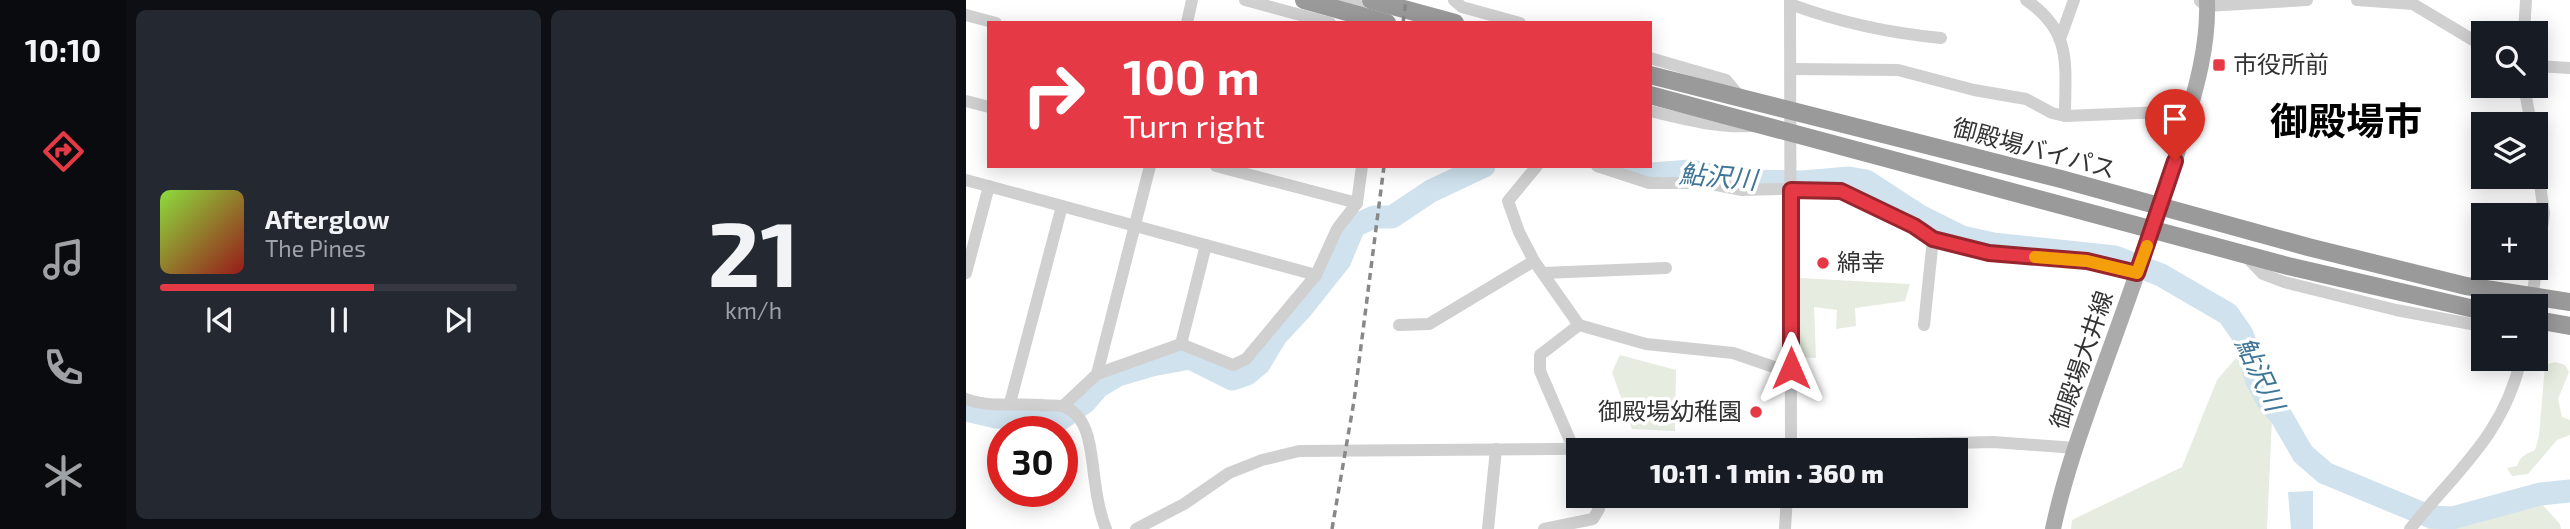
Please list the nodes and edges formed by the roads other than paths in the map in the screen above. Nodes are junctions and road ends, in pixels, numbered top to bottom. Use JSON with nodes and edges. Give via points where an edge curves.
{"nodes":[{"id":1,"x":1192,"y":0,"type":"edge"},
{"id":2,"x":1245,"y":0,"type":"edge"},
{"id":3,"x":1311,"y":0,"type":"edge"},
{"id":4,"x":1337,"y":0,"type":"edge"},
{"id":5,"x":1454,"y":0,"type":"edge"},
{"id":6,"x":2026,"y":0,"type":"edge"},
{"id":7,"x":2074,"y":0,"type":"edge"},
{"id":8,"x":2307,"y":0,"type":"edge"},
{"id":9,"x":2357,"y":0,"type":"edge"},
{"id":10,"x":2526,"y":0,"type":"edge"},
{"id":11,"x":1790,"y":2,"type":"edge"},
{"id":12,"x":2205,"y":2,"type":"edge"},
{"id":13,"x":2414,"y":2,"type":"edge"},
{"id":14,"x":1365,"y":3,"type":"edge"},
{"id":15,"x":1305,"y":8,"type":"edge"},
{"id":16,"x":966,"y":15,"type":"edge"},
{"id":17,"x":988,"y":21,"type":"edge"},
{"id":18,"x":1187,"y":21,"type":"edge"},
{"id":19,"x":1327,"y":21,"type":"edge"},
{"id":20,"x":1376,"y":21,"type":"edge"},
{"id":21,"x":1446,"y":21,"type":"edge"},
{"id":22,"x":1513,"y":21,"type":"edge"},
{"id":23,"x":2525,"y":21,"type":"edge"},
{"id":24,"x":1941,"y":38,"type":"dead end"},
{"id":25,"x":2471,"y":38,"type":"edge"},
{"id":26,"x":2060,"y":39,"type":"junction"},
{"id":27,"x":1652,"y":59,"type":"edge"},
{"id":28,"x":2548,"y":67,"type":"edge"},
{"id":29,"x":2570,"y":68,"type":"edge"},
{"id":30,"x":1791,"y":69,"type":"junction"},
{"id":31,"x":1652,"y":76,"type":"edge"},
{"id":32,"x":1652,"y":95,"type":"edge"},
{"id":33,"x":1742,"y":99,"type":"junction"},
{"id":34,"x":966,"y":101,"type":"edge"},
{"id":35,"x":987,"y":106,"type":"edge"},
{"id":36,"x":2189,"y":111,"type":"junction"},
{"id":37,"x":1652,"y":112,"type":"edge"},
{"id":38,"x":1791,"y":112,"type":"junction"},
{"id":39,"x":2065,"y":116,"type":"junction"},
{"id":40,"x":1765,"y":125,"type":"junction"},
{"id":41,"x":1791,"y":131,"type":"junction"},
{"id":42,"x":1150,"y":168,"type":"edge"},
{"id":43,"x":1224,"y":168,"type":"edge"},
{"id":44,"x":1362,"y":168,"type":"edge"},
{"id":45,"x":1535,"y":168,"type":"edge"},
{"id":46,"x":1603,"y":168,"type":"edge"},
{"id":47,"x":966,"y":180,"type":"edge"},
{"id":48,"x":989,"y":186,"type":"junction"},
{"id":49,"x":1791,"y":188,"type":"junction"},
{"id":50,"x":2541,"y":189,"type":"edge"},
{"id":51,"x":1357,"y":203,"type":"junction"},
{"id":52,"x":1062,"y":206,"type":"junction"},
{"id":53,"x":2160,"y":208,"type":"junction"},
{"id":54,"x":1135,"y":226,"type":"junction"},
{"id":55,"x":2152,"y":231,"type":"junction"},
{"id":56,"x":1933,"y":239,"type":"junction"},
{"id":57,"x":1206,"y":245,"type":"junction"},
{"id":58,"x":2243,"y":254,"type":"junction"},
{"id":59,"x":1534,"y":261,"type":"junction"},
{"id":60,"x":1666,"y":268,"type":"dead end"},
{"id":61,"x":1543,"y":273,"type":"junction"},
{"id":62,"x":2137,"y":273,"type":"junction"},
{"id":63,"x":966,"y":274,"type":"edge"},
{"id":64,"x":1316,"y":275,"type":"junction"},
{"id":65,"x":2501,"y":294,"type":"edge"},
{"id":66,"x":2533,"y":294,"type":"edge"},
{"id":67,"x":2548,"y":301,"type":"edge"},
{"id":68,"x":2570,"y":302,"type":"edge"},
{"id":69,"x":2471,"y":308,"type":"edge"},
{"id":70,"x":2548,"y":322,"type":"edge"},
{"id":71,"x":2471,"y":324,"type":"edge"},
{"id":72,"x":1399,"y":325,"type":"dead end"},
{"id":73,"x":1580,"y":325,"type":"junction"},
{"id":74,"x":1924,"y":325,"type":"dead end"},
{"id":75,"x":2570,"y":326,"type":"edge"},
{"id":76,"x":1181,"y":344,"type":"junction"},
{"id":77,"x":1791,"y":368,"type":"junction"},
{"id":78,"x":2518,"y":371,"type":"edge"},
{"id":79,"x":1097,"y":374,"type":"junction"},
{"id":80,"x":966,"y":399,"type":"edge"},
{"id":81,"x":1010,"y":403,"type":"junction"},
{"id":82,"x":1063,"y":406,"type":"junction"},
{"id":83,"x":1569,"y":438,"type":"edge"},
{"id":84,"x":1791,"y":438,"type":"edge"},
{"id":85,"x":1968,"y":443,"type":"edge"},
{"id":86,"x":2075,"y":448,"type":"junction"},
{"id":87,"x":1496,"y":449,"type":"junction"},
{"id":88,"x":1566,"y":452,"type":"edge"},
{"id":89,"x":1599,"y":508,"type":"edge"},
{"id":90,"x":1786,"y":508,"type":"edge"},
{"id":91,"x":2410,"y":528,"type":"edge"},
{"id":92,"x":1106,"y":529,"type":"edge"},
{"id":93,"x":1136,"y":529,"type":"edge"},
{"id":94,"x":1489,"y":529,"type":"edge"},
{"id":95,"x":1544,"y":529,"type":"edge"},
{"id":96,"x":1785,"y":529,"type":"edge"},
{"id":97,"x":2053,"y":529,"type":"edge"}],
"edges":[{"from":1,"to":18,"type":"street"},
{"from":2,"to":15,"type":"street"},
{"from":3,"to":15,"type":"street"},
{"from":4,"to":14,"type":"street"},
{"from":5,"to":22,"type":"street","via":[[1462,7]]},
{"from":6,"to":26,"type":"street","via":[[2044,12]]},
{"from":7,"to":26,"type":"street"},
{"from":8,"to":12,"type":"street"},
{"from":9,"to":13,"type":"street"},
{"from":10,"to":23,"type":"street"},
{"from":11,"to":24,"type":"street","via":[[1827,18],[1890,33]]},
{"from":11,"to":30,"type":"street"},
{"from":12,"to":36,"type":"main road","name":"御殿場大井線","via":[[2206,40]]},
{"from":13,"to":25,"type":"street"},
{"from":14,"to":21,"type":"highway"},
{"from":15,"to":19,"type":"street"},
{"from":15,"to":20,"type":"highway"},
{"from":16,"to":17,"type":"street"},
{"from":26,"to":39,"type":"street","via":[[2065,52]]},
{"from":27,"to":33,"type":"street","via":[[1726,80]]},
{"from":28,"to":29,"type":"street"},
{"from":30,"to":38,"type":"street"},
{"from":30,"to":39,"type":"street","via":[[1898,70],[2026,99]]},
{"from":31,"to":33,"type":"highway","name":"御殿場バイパス"},
{"from":32,"to":40,"type":"highway","name":"御殿場バイパス"},
{"from":33,"to":38,"type":"highway","name":"御殿場バイパス"},
{"from":34,"to":35,"type":"street"},
{"from":36,"to":39,"type":"street"},
{"from":36,"to":53,"type":"main road","name":"御殿場大井線"},
{"from":37,"to":40,"type":"street","via":[[1698,123]]},
{"from":38,"to":41,"type":"street"},
{"from":38,"to":53,"type":"highway","name":"御殿場バイパス"},
{"from":40,"to":41,"type":"highway","name":"御殿場バイパス"},
{"from":41,"to":49,"type":"street"},
{"from":41,"to":55,"type":"highway","name":"御殿場バイパス"},
{"from":42,"to":54,"type":"street"},
{"from":43,"to":51,"type":"street"},
{"from":44,"to":51,"type":"street"},
{"from":45,"to":59,"type":"street","via":[[1508,201]]},
{"from":46,"to":49,"type":"street","via":[[1649,183],[1706,183],[1741,190]]},
{"from":47,"to":48,"type":"street"},
{"from":48,"to":52,"type":"street"},
{"from":48,"to":63,"type":"street"},
{"from":49,"to":56,"type":"street","via":[[1841,191]]},
{"from":49,"to":77,"type":"street"},
{"from":50,"to":66,"type":"street","via":[[2544,213]]},
{"from":51,"to":64,"type":"street","via":[[1337,229]]},
{"from":52,"to":54,"type":"street"},
{"from":52,"to":81,"type":"street"},
{"from":53,"to":55,"type":"main road","name":"御殿場大井線"},
{"from":53,"to":65,"type":"highway","name":"御殿場バイパス"},
{"from":54,"to":57,"type":"street"},
{"from":54,"to":79,"type":"street"},
{"from":55,"to":58,"type":"highway","name":"御殿場バイパス"},
{"from":55,"to":62,"type":"main road","name":"御殿場大井線"},
{"from":56,"to":62,"type":"street","via":[[1989,253],[2087,261]]},
{"from":56,"to":74,"type":"street"},
{"from":57,"to":64,"type":"street"},
{"from":57,"to":76,"type":"street"},
{"from":58,"to":69,"type":"highway","name":"御殿場バイパス"},
{"from":58,"to":71,"type":"street","via":[[2263,274],[2284,282]]},
{"from":59,"to":61,"type":"street"},
{"from":59,"to":72,"type":"street","via":[[1429,324]]},
{"from":60,"to":61,"type":"street"},
{"from":61,"to":73,"type":"street"},
{"from":62,"to":86,"type":"main road","name":"御殿場大井線"},
{"from":64,"to":76,"type":"street","via":[[1246,359],[1233,365]]},
{"from":67,"to":68,"type":"highway","name":"御殿場バイパス"},
{"from":70,"to":75,"type":"highway"},
{"from":73,"to":77,"type":"street","via":[[1646,344],[1733,354]]},
{"from":73,"to":83,"type":"street","via":[[1541,355],[1540,363]]},
{"from":76,"to":79,"type":"street"},
{"from":77,"to":84,"type":"street"},
{"from":78,"to":91,"type":"street","via":[[2507,406],[2485,443]]},
{"from":79,"to":82,"type":"street"},
{"from":80,"to":81,"type":"street","via":[[984,405]]},
{"from":81,"to":82,"type":"street"},
{"from":82,"to":92,"type":"street","via":[[1085,428]]},
{"from":85,"to":86,"type":"street"},
{"from":86,"to":97,"type":"main road","name":"御殿場大井線"},
{"from":87,"to":88,"type":"street"},
{"from":87,"to":93,"type":"street","via":[[1299,451],[1229,473]]},
{"from":87,"to":94,"type":"street"},
{"from":89,"to":95,"type":"street","via":[[1593,519]]},
{"from":90,"to":96,"type":"street"}]}
